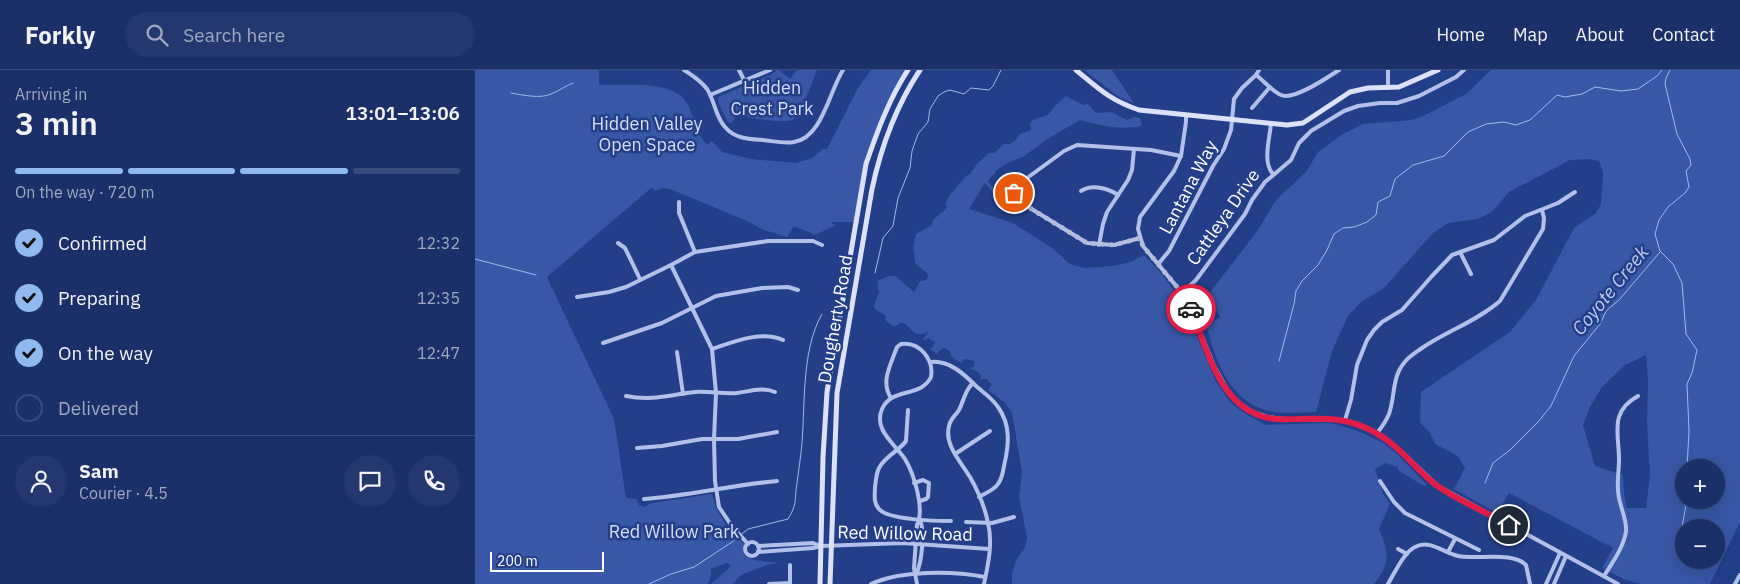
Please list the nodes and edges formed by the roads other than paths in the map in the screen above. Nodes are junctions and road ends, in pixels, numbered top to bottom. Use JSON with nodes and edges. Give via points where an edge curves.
{"nodes":[{"id":1,"x":684,"y":70,"type":"edge"},
{"id":2,"x":739,"y":70,"type":"edge"},
{"id":3,"x":770,"y":70,"type":"edge"},
{"id":4,"x":843,"y":70,"type":"edge"},
{"id":5,"x":908,"y":70,"type":"edge"},
{"id":6,"x":920,"y":70,"type":"edge"},
{"id":7,"x":1076,"y":70,"type":"edge"},
{"id":8,"x":1259,"y":70,"type":"edge"},
{"id":9,"x":1339,"y":70,"type":"edge"},
{"id":10,"x":1388,"y":70,"type":"edge"},
{"id":11,"x":1438,"y":70,"type":"edge"},
{"id":12,"x":1464,"y":70,"type":"edge"},
{"id":13,"x":1256,"y":75,"type":"junction"},
{"id":14,"x":744,"y":80,"type":"junction"},
{"id":15,"x":1270,"y":87,"type":"junction"},
{"id":16,"x":1388,"y":89,"type":"junction"},
{"id":17,"x":710,"y":95,"type":"junction"},
{"id":18,"x":1252,"y":108,"type":"dead end"},
{"id":19,"x":1186,"y":115,"type":"junction"},
{"id":20,"x":1233,"y":119,"type":"junction"},
{"id":21,"x":1271,"y":122,"type":"junction"},
{"id":22,"x":1133,"y":149,"type":"junction"},
{"id":23,"x":1181,"y":156,"type":"junction"},
{"id":24,"x":1273,"y":174,"type":"junction"},
{"id":25,"x":1081,"y":191,"type":"dead end"},
{"id":26,"x":1575,"y":192,"type":"dead end"},
{"id":27,"x":1118,"y":195,"type":"junction"},
{"id":28,"x":1245,"y":197,"type":"dead end"},
{"id":29,"x":1252,"y":200,"type":"junction"},
{"id":30,"x":679,"y":202,"type":"dead end"},
{"id":31,"x":1542,"y":210,"type":"junction"},
{"id":32,"x":1140,"y":238,"type":"junction"},
{"id":33,"x":618,"y":242,"type":"dead end"},
{"id":34,"x":822,"y":245,"type":"dead end"},
{"id":35,"x":1099,"y":245,"type":"junction"},
{"id":36,"x":695,"y":252,"type":"junction"},
{"id":37,"x":1460,"y":252,"type":"junction"},
{"id":38,"x":1159,"y":263,"type":"junction"},
{"id":39,"x":671,"y":265,"type":"junction"},
{"id":40,"x":1471,"y":274,"type":"dead end"},
{"id":41,"x":640,"y":279,"type":"junction"},
{"id":42,"x":798,"y":290,"type":"dead end"},
{"id":43,"x":1182,"y":293,"type":"junction"},
{"id":44,"x":577,"y":297,"type":"dead end"},
{"id":45,"x":691,"y":307,"type":"junction"},
{"id":46,"x":783,"y":340,"type":"dead end"},
{"id":47,"x":603,"y":343,"type":"dead end"},
{"id":48,"x":712,"y":349,"type":"junction"},
{"id":49,"x":677,"y":352,"type":"dead end"},
{"id":50,"x":931,"y":362,"type":"junction"},
{"id":51,"x":973,"y":382,"type":"junction"},
{"id":52,"x":775,"y":392,"type":"dead end"},
{"id":53,"x":716,"y":393,"type":"junction"},
{"id":54,"x":683,"y":394,"type":"junction"},
{"id":55,"x":626,"y":396,"type":"dead end"},
{"id":56,"x":1638,"y":396,"type":"dead end"},
{"id":57,"x":891,"y":398,"type":"junction"},
{"id":58,"x":908,"y":410,"type":"dead end"},
{"id":59,"x":1345,"y":420,"type":"junction"},
{"id":60,"x":990,"y":431,"type":"dead end"},
{"id":61,"x":777,"y":432,"type":"dead end"},
{"id":62,"x":1377,"y":433,"type":"junction"},
{"id":63,"x":714,"y":439,"type":"junction"},
{"id":64,"x":637,"y":448,"type":"dead end"},
{"id":65,"x":898,"y":450,"type":"junction"},
{"id":66,"x":955,"y":454,"type":"junction"},
{"id":67,"x":777,"y":481,"type":"dead end"},
{"id":68,"x":1379,"y":481,"type":"dead end"},
{"id":69,"x":914,"y":483,"type":"junction"},
{"id":70,"x":717,"y":489,"type":"junction"},
{"id":71,"x":979,"y":497,"type":"junction"},
{"id":72,"x":643,"y":499,"type":"dead end"},
{"id":73,"x":920,"y":501,"type":"junction"},
{"id":74,"x":1014,"y":517,"type":"dead end"},
{"id":75,"x":920,"y":520,"type":"junction"},
{"id":76,"x":951,"y":521,"type":"dead end"},
{"id":77,"x":966,"y":522,"type":"dead end"},
{"id":78,"x":988,"y":523,"type":"junction"},
{"id":79,"x":1455,"y":538,"type":"junction"},
{"id":80,"x":747,"y":542,"type":"junction"},
{"id":81,"x":916,"y":544,"type":"junction"},
{"id":82,"x":921,"y":544,"type":"junction"},
{"id":83,"x":758,"y":546,"type":"junction"},
{"id":84,"x":821,"y":546,"type":"junction"},
{"id":85,"x":831,"y":546,"type":"junction"},
{"id":86,"x":989,"y":548,"type":"junction"},
{"id":87,"x":1398,"y":549,"type":"dead end"},
{"id":88,"x":1479,"y":550,"type":"dead end"},
{"id":89,"x":758,"y":552,"type":"junction"},
{"id":90,"x":1448,"y":552,"type":"junction"},
{"id":91,"x":1560,"y":553,"type":"junction"},
{"id":92,"x":1407,"y":554,"type":"junction"},
{"id":93,"x":1566,"y":556,"type":"junction"},
{"id":94,"x":790,"y":565,"type":"dead end"},
{"id":95,"x":916,"y":574,"type":"junction"},
{"id":96,"x":1740,"y":575,"type":"edge"},
{"id":97,"x":1604,"y":576,"type":"junction"},
{"id":98,"x":985,"y":577,"type":"junction"},
{"id":99,"x":790,"y":583,"type":"edge"},
{"id":100,"x":769,"y":584,"type":"edge"},
{"id":101,"x":820,"y":584,"type":"edge"},
{"id":102,"x":830,"y":584,"type":"edge"},
{"id":103,"x":871,"y":584,"type":"edge"},
{"id":104,"x":917,"y":584,"type":"edge"},
{"id":105,"x":984,"y":584,"type":"edge"},
{"id":106,"x":1388,"y":584,"type":"edge"},
{"id":107,"x":1530,"y":584,"type":"edge"},
{"id":108,"x":1546,"y":584,"type":"edge"},
{"id":109,"x":1554,"y":584,"type":"edge"},
{"id":110,"x":1618,"y":584,"type":"edge"},
{"id":111,"x":1735,"y":584,"type":"edge"}],
"edges":[{"from":1,"to":17,"type":"street","via":[[702,83]]},
{"from":2,"to":14,"type":"street"},
{"from":3,"to":14,"type":"street"},
{"from":4,"to":17,"type":"street","via":[[815,130],[793,142],[743,138],[734,134],[719,118]]},
{"from":5,"to":84,"type":"main road","name":"Dougherty Road","via":[[891,101],[866,164],[827,392]]},
{"from":6,"to":85,"type":"main road","name":"Dougherty Road","via":[[899,106],[876,167],[837,393]]},
{"from":7,"to":19,"type":"main road","via":[[1119,103],[1139,110]]},
{"from":8,"to":13,"type":"street","name":"Lantana Way"},
{"from":9,"to":15,"type":"street","via":[[1292,95],[1280,95]]},
{"from":10,"to":16,"type":"street"},
{"from":11,"to":16,"type":"main road","via":[[1411,83]]},
{"from":12,"to":24,"type":"street","via":[[1409,99],[1397,103],[1367,104],[1345,111],[1303,138],[1291,160]]},
{"from":13,"to":15,"type":"street"},
{"from":13,"to":20,"type":"street","name":"Lantana Way","via":[[1237,93]]},
{"from":14,"to":17,"type":"street"},
{"from":15,"to":18,"type":"street"},
{"from":16,"to":21,"type":"main road","via":[[1367,88],[1350,92],[1303,123]]},
{"from":19,"to":20,"type":"main road"},
{"from":19,"to":23,"type":"street"},
{"from":20,"to":21,"type":"main road"},
{"from":20,"to":38,"type":"street","name":"Lantana Way","via":[[1224,149],[1169,251]]},
{"from":21,"to":24,"type":"street","name":"Cattleya Drive","via":[[1267,162]]},
{"from":22,"to":23,"type":"street"},
{"from":22,"to":27,"type":"street","via":[[1132,170]]},
{"from":22,"to":35,"type":"street","via":[[1072,147],[1023,181],[1012,197],[1081,240]]},
{"from":23,"to":32,"type":"street","via":[[1140,217]]},
{"from":24,"to":29,"type":"street","name":"Cattleya Drive"},
{"from":25,"to":27,"type":"street","via":[[1103,188]]},
{"from":26,"to":31,"type":"street"},
{"from":27,"to":35,"type":"street","via":[[1104,217]]},
{"from":28,"to":29,"type":"street"},
{"from":29,"to":43,"type":"street","name":"Cattleya Drive","via":[[1196,280]]},
{"from":30,"to":36,"type":"street","via":[[679,213]]},
{"from":31,"to":37,"type":"street","via":[[1525,216],[1494,240]]},
{"from":31,"to":62,"type":"street","via":[[1543,229],[1500,301],[1408,358],[1397,374],[1389,413]]},
{"from":32,"to":35,"type":"street","via":[[1114,245]]},
{"from":32,"to":38,"type":"street"},
{"from":33,"to":41,"type":"street","via":[[625,248]]},
{"from":34,"to":36,"type":"street","via":[[813,241],[768,241]]},
{"from":36,"to":39,"type":"street"},
{"from":37,"to":40,"type":"street"},
{"from":37,"to":59,"type":"street","via":[[1446,260],[1402,310],[1382,322],[1367,340],[1357,365]]},
{"from":38,"to":43,"type":"street"},
{"from":39,"to":41,"type":"street"},
{"from":39,"to":45,"type":"street"},
{"from":41,"to":44,"type":"street","via":[[609,292]]},
{"from":42,"to":45,"type":"street","via":[[762,288],[716,296]]},
{"from":43,"to":59,"type":"street","via":[[1223,385],[1238,402],[1268,418]]},
{"from":45,"to":47,"type":"street","via":[[662,323]]},
{"from":45,"to":48,"type":"street"},
{"from":46,"to":48,"type":"street","via":[[758,336]]},
{"from":48,"to":53,"type":"street"},
{"from":49,"to":54,"type":"street"},
{"from":50,"to":51,"type":"street","via":[[946,364]]},
{"from":50,"to":57,"type":"street","via":[[931,377],[926,385]]},
{"from":50,"to":57,"type":"street","via":[[921,350],[906,343],[899,345],[885,379]]},
{"from":51,"to":66,"type":"street","via":[[948,427]]},
{"from":51,"to":71,"type":"street","via":[[999,408],[1009,434],[1007,455],[998,484]]},
{"from":52,"to":53,"type":"street"},
{"from":53,"to":54,"type":"street"},
{"from":53,"to":63,"type":"street"},
{"from":54,"to":55,"type":"street","via":[[643,399]]},
{"from":56,"to":97,"type":"street","via":[[1620,412],[1617,423],[1618,490],[1626,533]]},
{"from":57,"to":65,"type":"street","via":[[882,410],[881,424]]},
{"from":58,"to":65,"type":"street","via":[[906,441]]},
{"from":59,"to":62,"type":"street"},
{"from":60,"to":66,"type":"street"},
{"from":61,"to":63,"type":"street","via":[[739,439]]},
{"from":62,"to":91,"type":"street","via":[[1438,486]]},
{"from":63,"to":64,"type":"street"},
{"from":63,"to":70,"type":"street"},
{"from":65,"to":69,"type":"street"},
{"from":65,"to":75,"type":"street","via":[[879,468],[875,502],[885,513]]},
{"from":66,"to":71,"type":"street"},
{"from":67,"to":70,"type":"street"},
{"from":68,"to":79,"type":"street","via":[[1405,512]]},
{"from":69,"to":73,"type":"street"},
{"from":69,"to":73,"type":"street","via":[[923,480],[929,483],[929,497]]},
{"from":70,"to":72,"type":"street"},
{"from":70,"to":80,"type":"street","via":[[719,507]]},
{"from":71,"to":78,"type":"street"},
{"from":73,"to":75,"type":"street"},
{"from":74,"to":78,"type":"street"},
{"from":75,"to":76,"type":"street"},
{"from":75,"to":81,"type":"street"},
{"from":75,"to":82,"type":"street"},
{"from":77,"to":78,"type":"street"},
{"from":78,"to":86,"type":"street"},
{"from":79,"to":88,"type":"street"},
{"from":79,"to":90,"type":"street"},
{"from":80,"to":83,"type":"street"},
{"from":80,"to":89,"type":"street","via":[[745,550],[748,555],[754,556]]},
{"from":81,"to":82,"type":"street","name":"Red Willow Road"},
{"from":81,"to":85,"type":"street","name":"Red Willow Road"},
{"from":81,"to":95,"type":"street"},
{"from":82,"to":86,"type":"street","name":"Red Willow Road"},
{"from":82,"to":95,"type":"street","via":[[920,568]]},
{"from":83,"to":84,"type":"street","name":"Red Willow Road","via":[[813,543]]},
{"from":83,"to":89,"type":"street"},
{"from":84,"to":85,"type":"street","name":"Red Willow Road"},
{"from":84,"to":89,"type":"street","name":"Red Willow Road"},
{"from":84,"to":101,"type":"main road","name":"Dougherty Road"},
{"from":85,"to":102,"type":"main road","name":"Dougherty Road"},
{"from":86,"to":98,"type":"street"},
{"from":87,"to":92,"type":"street"},
{"from":90,"to":92,"type":"street","via":[[1422,544]]},
{"from":90,"to":107,"type":"street","via":[[1479,558],[1517,558],[1526,565]]},
{"from":91,"to":93,"type":"street"},
{"from":91,"to":108,"type":"street"},
{"from":92,"to":106,"type":"street"},
{"from":93,"to":97,"type":"street"},
{"from":93,"to":109,"type":"street"},
{"from":94,"to":99,"type":"street"},
{"from":95,"to":98,"type":"street"},
{"from":95,"to":103,"type":"street"},
{"from":95,"to":104,"type":"street"},
{"from":96,"to":111,"type":"street"},
{"from":97,"to":110,"type":"street"},
{"from":98,"to":105,"type":"street"},
{"from":99,"to":100,"type":"street"}]}
